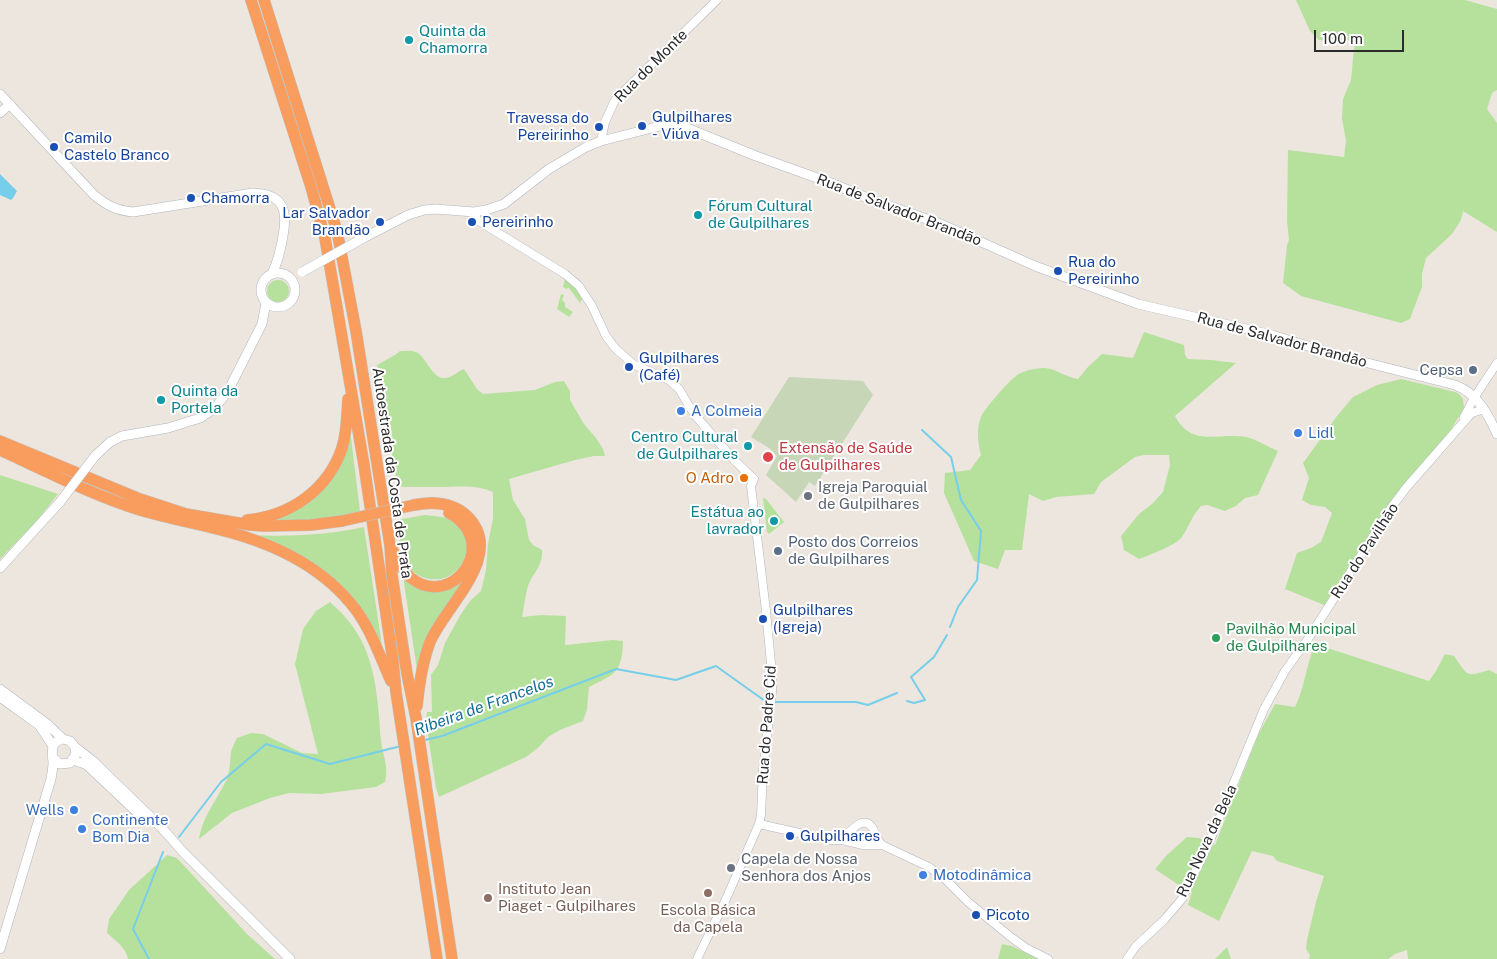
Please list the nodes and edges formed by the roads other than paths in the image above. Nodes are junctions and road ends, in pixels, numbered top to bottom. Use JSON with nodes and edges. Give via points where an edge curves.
{"nodes":[{"id":1,"x":251,"y":0,"type":"edge"},
{"id":2,"x":264,"y":0,"type":"edge"},
{"id":3,"x":717,"y":0,"type":"edge"},
{"id":4,"x":0,"y":94,"type":"edge"},
{"id":5,"x":10,"y":104,"type":"junction"},
{"id":6,"x":0,"y":113,"type":"edge"},
{"id":7,"x":601,"y":140,"type":"junction"},
{"id":8,"x":474,"y":212,"type":"junction"},
{"id":9,"x":279,"y":258,"type":"junction"},
{"id":10,"x":302,"y":272,"type":"junction"},
{"id":11,"x":272,"y":274,"type":"junction"},
{"id":12,"x":285,"y":274,"type":"junction"},
{"id":13,"x":295,"y":285,"type":"junction"},
{"id":14,"x":266,"y":302,"type":"junction"},
{"id":15,"x":279,"y":308,"type":"junction"},
{"id":16,"x":262,"y":324,"type":"junction"},
{"id":17,"x":1497,"y":363,"type":"edge"},
{"id":18,"x":349,"y":377,"type":"junction"},
{"id":19,"x":1474,"y":398,"type":"junction"},
{"id":20,"x":1484,"y":409,"type":"junction"},
{"id":21,"x":1460,"y":426,"type":"junction"},
{"id":22,"x":1497,"y":434,"type":"edge"},
{"id":23,"x":0,"y":435,"type":"edge"},
{"id":24,"x":0,"y":441,"type":"edge"},
{"id":25,"x":0,"y":450,"type":"edge"},
{"id":26,"x":0,"y":458,"type":"edge"},
{"id":27,"x":42,"y":459,"type":"junction"},
{"id":28,"x":64,"y":480,"type":"junction"},
{"id":29,"x":415,"y":508,"type":"junction"},
{"id":30,"x":233,"y":522,"type":"junction"},
{"id":31,"x":343,"y":524,"type":"junction"},
{"id":32,"x":222,"y":530,"type":"junction"},
{"id":33,"x":390,"y":546,"type":"junction"},
{"id":34,"x":0,"y":568,"type":"edge"},
{"id":35,"x":0,"y":689,"type":"edge"},
{"id":36,"x":396,"y":692,"type":"junction"},
{"id":37,"x":0,"y":697,"type":"edge"},
{"id":38,"x":1264,"y":708,"type":"joint"},
{"id":39,"x":416,"y":718,"type":"junction"},
{"id":40,"x":63,"y":740,"type":"junction"},
{"id":41,"x":75,"y":747,"type":"junction"},
{"id":42,"x":52,"y":751,"type":"junction"},
{"id":43,"x":68,"y":762,"type":"junction"},
{"id":44,"x":51,"y":779,"type":"junction"},
{"id":45,"x":759,"y":824,"type":"junction"},
{"id":46,"x":853,"y":830,"type":"junction"},
{"id":47,"x":874,"y":834,"type":"junction"},
{"id":48,"x":842,"y":840,"type":"junction"},
{"id":49,"x":856,"y":842,"type":"junction"},
{"id":50,"x":176,"y":844,"type":"junction"},
{"id":51,"x":866,"y":845,"type":"junction"},
{"id":52,"x":882,"y":845,"type":"junction"},
{"id":53,"x":0,"y":949,"type":"edge"},
{"id":54,"x":290,"y":959,"type":"edge"},
{"id":55,"x":437,"y":959,"type":"edge"},
{"id":56,"x":452,"y":959,"type":"edge"},
{"id":57,"x":697,"y":959,"type":"edge"},
{"id":58,"x":1048,"y":959,"type":"edge"},
{"id":59,"x":1126,"y":959,"type":"edge"}],
"edges":[{"from":1,"to":18,"type":"highway","name":"Autoestrada da Costa de Prata","via":[[321,221]]},
{"from":2,"to":33,"type":"highway","name":"Autoestrada da Costa de Prata","via":[[337,232]]},
{"from":3,"to":7,"type":"street","name":"Rua do Monte","via":[[615,100]]},
{"from":4,"to":5,"type":"main road"},
{"from":5,"to":6,"type":"main road"},
{"from":5,"to":9,"type":"main road","via":[[94,195],[117,210],[133,212],[253,193],[275,198],[284,210],[286,221]]},
{"from":7,"to":8,"type":"main road","name":"Rua de Salvador Brandão","via":[[549,169],[504,204]]},
{"from":7,"to":19,"type":"main road","name":"Rua de Salvador Brandão","via":[[677,124],[941,224],[1035,266],[1138,304],[1272,335],[1455,385]]},
{"from":8,"to":10,"type":"main road","name":"Rua de Salvador Brandão","bridge":true,"via":[[436,209],[408,214]]},
{"from":8,"to":45,"type":"street","name":"Rua do Padre Cid","via":[[476,220],[565,274],[579,286],[615,348],[633,364],[669,380],[703,425],[754,479],[751,486],[772,674]]},
{"from":9,"to":11,"type":"main road"},
{"from":9,"to":12,"type":"main road"},
{"from":10,"to":12,"type":"main road","name":"Rua de Salvador Brandão"},
{"from":10,"to":13,"type":"main road"},
{"from":11,"to":12,"type":"main road"},
{"from":11,"to":14,"type":"main road","via":[[261,286],[262,298]]},
{"from":12,"to":13,"type":"main road"},
{"from":13,"to":15,"type":"main road","via":[[293,300]]},
{"from":14,"to":15,"type":"main road"},
{"from":14,"to":16,"type":"main road"},
{"from":15,"to":16,"type":"main road"},
{"from":16,"to":34,"type":"main road","bridge":true,"via":[[228,390],[215,408],[200,418],[168,428],[122,436],[110,442]]},
{"from":17,"to":19,"type":"street","name":"Rua do Pavilhão"},
{"from":18,"to":30,"type":"highway","via":[[344,440],[322,483],[304,500],[280,513]]},
{"from":18,"to":36,"type":"highway","name":"Autoestrada da Costa de Prata"},
{"from":19,"to":20,"type":"main road","name":"Rua de Salvador Brandão"},
{"from":19,"to":21,"type":"street","name":"Rua do Pavilhão"},
{"from":20,"to":21,"type":"street","name":"Rua do Pavilhão","via":[[1472,413]]},
{"from":20,"to":22,"type":"main road","name":"Rua de Salvador Brandão"},
{"from":21,"to":38,"type":"street","name":"Rua do Pavilhão","via":[[1390,508]]},
{"from":23,"to":27,"type":"highway"},
{"from":24,"to":27,"type":"highway"},
{"from":25,"to":28,"type":"highway"},
{"from":26,"to":28,"type":"highway"},
{"from":27,"to":30,"type":"highway","via":[[174,510]]},
{"from":28,"to":32,"type":"highway","via":[[137,509]]},
{"from":29,"to":31,"type":"highway","bridge":true},
{"from":29,"to":33,"type":"highway","via":[[444,511],[457,517],[468,530],[473,547],[469,564],[459,577],[446,584],[432,586],[419,583],[407,574]]},
{"from":29,"to":39,"type":"highway","via":[[428,503],[453,506],[469,518],[480,544],[472,576],[430,643],[422,671]]},
{"from":30,"to":31,"type":"highway","via":[[288,526]]},
{"from":31,"to":32,"type":"highway","via":[[289,532]]},
{"from":32,"to":36,"type":"highway","via":[[287,553],[316,570],[356,610],[374,640]]},
{"from":33,"to":39,"type":"highway","name":"Autoestrada da Costa de Prata","via":[[396,605]]},
{"from":35,"to":40,"type":"main road","via":[[46,723]]},
{"from":36,"to":55,"type":"highway","name":"Autoestrada da Costa de Prata"},
{"from":37,"to":42,"type":"main road","via":[[38,726]]},
{"from":38,"to":59,"type":"street","name":"Rua Nova da Bela","via":[[1209,843],[1182,899]]},
{"from":39,"to":56,"type":"highway","name":"Autoestrada da Costa de Prata"},
{"from":40,"to":41,"type":"main road","via":[[70,741]]},
{"from":40,"to":42,"type":"main road","via":[[57,741]]},
{"from":41,"to":43,"type":"main road","via":[[76,754]]},
{"from":41,"to":50,"type":"main road"},
{"from":42,"to":43,"type":"main road","via":[[56,762]]},
{"from":42,"to":44,"type":"main road"},
{"from":43,"to":44,"type":"main road"},
{"from":43,"to":50,"type":"main road","via":[[89,767],[156,831]]},
{"from":44,"to":53,"type":"main road"},
{"from":45,"to":48,"type":"street"},
{"from":45,"to":57,"type":"street","name":"Rua do Padre Cid"},
{"from":46,"to":47,"type":"street","via":[[857,824],[864,823],[873,828]]},
{"from":46,"to":48,"type":"street"},
{"from":46,"to":49,"type":"street","via":[[852,837]]},
{"from":47,"to":51,"type":"street"},
{"from":47,"to":52,"type":"street"},
{"from":48,"to":49,"type":"street"},
{"from":49,"to":51,"type":"street"},
{"from":50,"to":54,"type":"main road"},
{"from":51,"to":52,"type":"street"},
{"from":52,"to":58,"type":"street","via":[[929,867],[1012,938]]}]}
